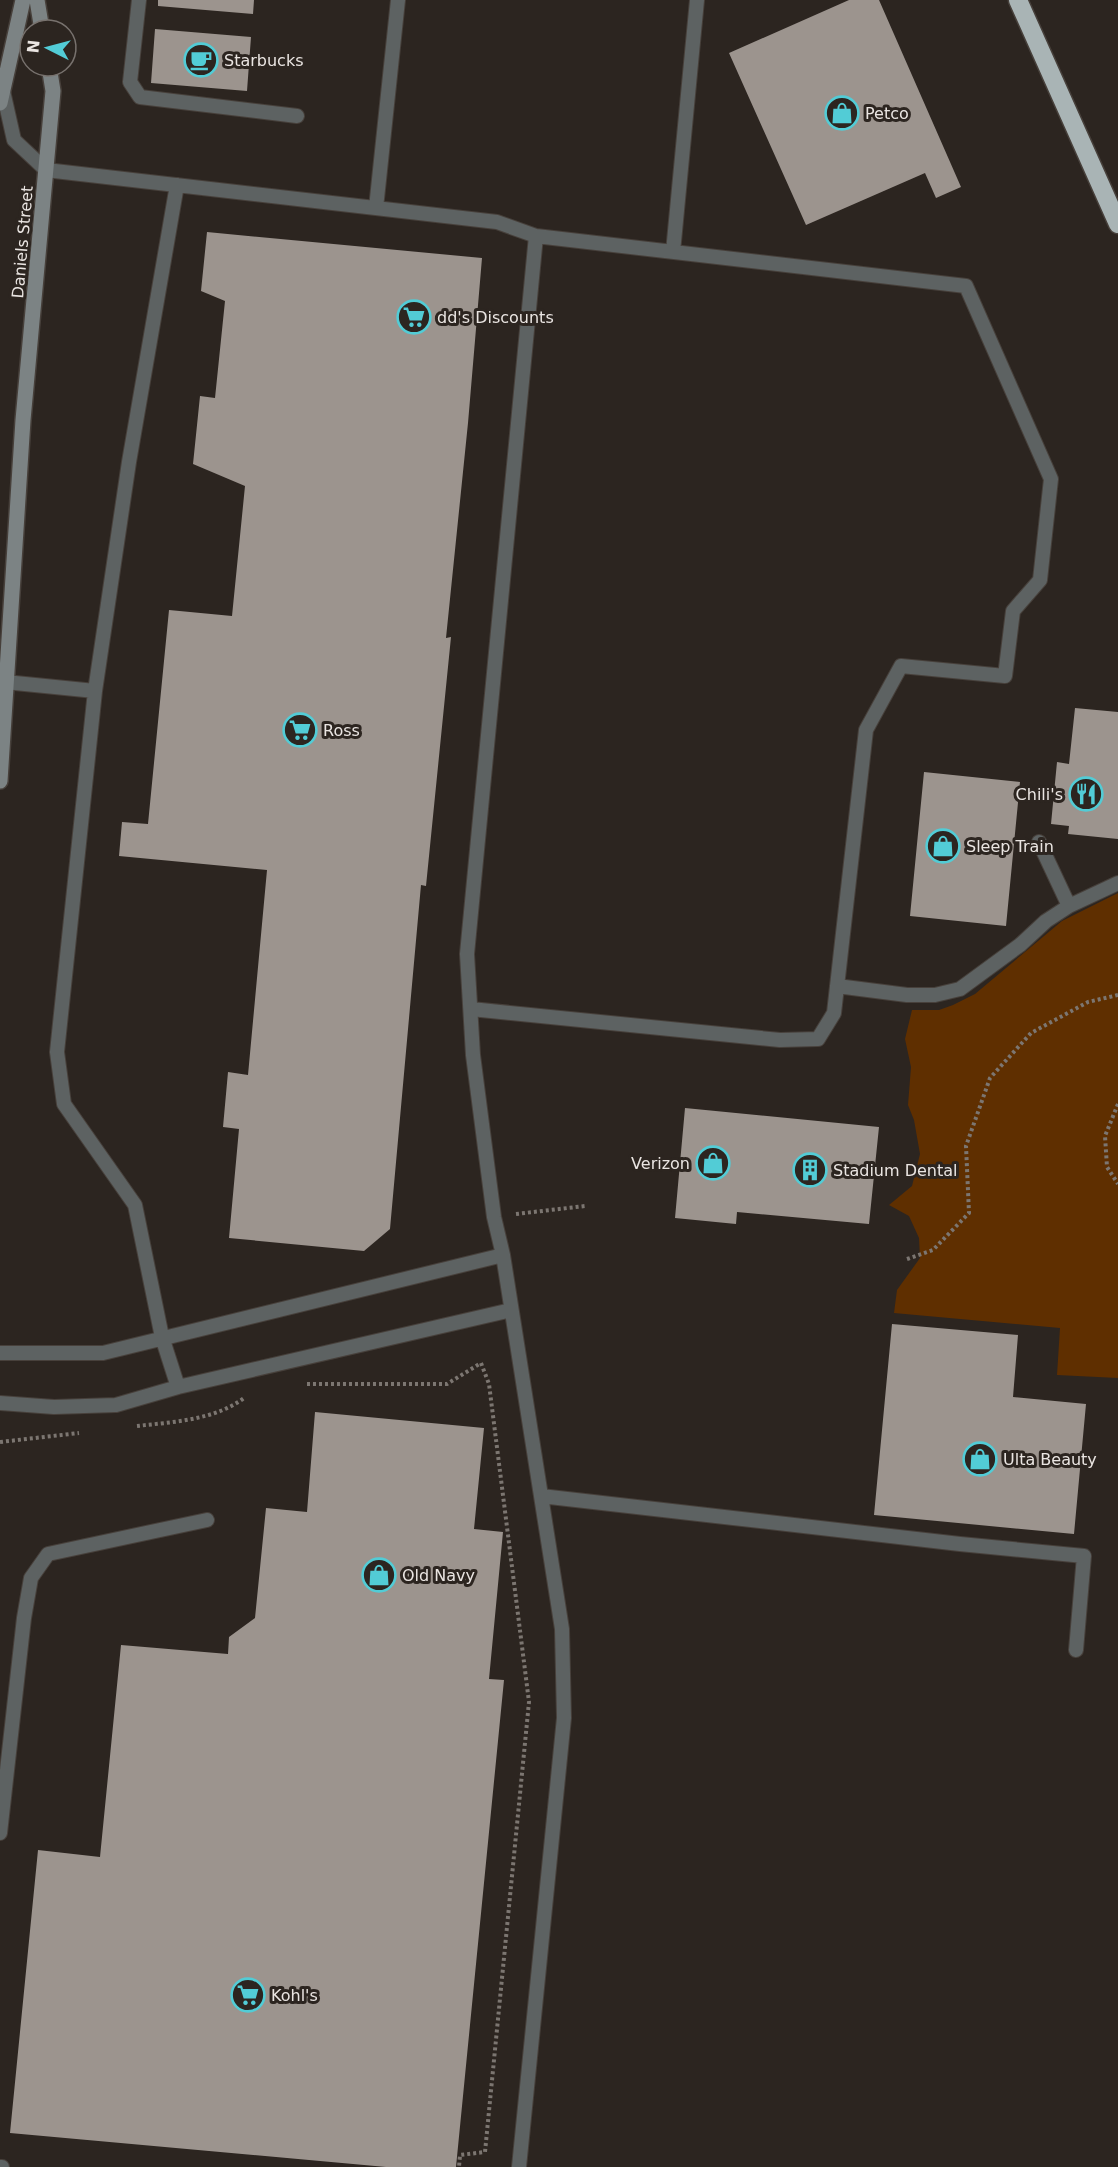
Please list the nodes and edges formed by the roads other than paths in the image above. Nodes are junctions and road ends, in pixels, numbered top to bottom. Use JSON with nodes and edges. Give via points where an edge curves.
{"nodes":[{"id":1,"x":23,"y":0,"type":"edge"},
{"id":2,"x":37,"y":0,"type":"edge"},
{"id":3,"x":139,"y":0,"type":"edge"},
{"id":4,"x":398,"y":0,"type":"edge"},
{"id":5,"x":697,"y":0,"type":"edge"},
{"id":6,"x":1018,"y":0,"type":"edge"},
{"id":7,"x":40,"y":18,"type":"edge"},
{"id":8,"x":51,"y":78,"type":"edge"},
{"id":9,"x":1,"y":97,"type":"edge"},
{"id":10,"x":297,"y":117,"type":"dead end"},
{"id":11,"x":46,"y":170,"type":"junction"},
{"id":12,"x":177,"y":185,"type":"junction"},
{"id":13,"x":376,"y":208,"type":"junction"},
{"id":14,"x":1118,"y":224,"type":"edge"},
{"id":15,"x":536,"y":236,"type":"junction"},
{"id":16,"x":673,"y":252,"type":"junction"},
{"id":17,"x":5,"y":682,"type":"junction"},
{"id":18,"x":95,"y":691,"type":"junction"},
{"id":19,"x":0,"y":782,"type":"edge"},
{"id":20,"x":1039,"y":842,"type":"dead end"},
{"id":21,"x":1118,"y":883,"type":"edge"},
{"id":22,"x":1069,"y":906,"type":"junction"},
{"id":23,"x":837,"y":986,"type":"junction"},
{"id":24,"x":471,"y":1009,"type":"junction"},
{"id":25,"x":503,"y":1255,"type":"junction"},
{"id":26,"x":511,"y":1310,"type":"junction"},
{"id":27,"x":162,"y":1337,"type":"junction"},
{"id":28,"x":0,"y":1353,"type":"edge"},
{"id":29,"x":178,"y":1387,"type":"junction"},
{"id":30,"x":0,"y":1403,"type":"edge"},
{"id":31,"x":540,"y":1496,"type":"junction"},
{"id":32,"x":207,"y":1520,"type":"dead end"},
{"id":33,"x":1076,"y":1650,"type":"dead end"},
{"id":34,"x":0,"y":1833,"type":"edge"},
{"id":35,"x":519,"y":2167,"type":"edge"}],
"edges":[{"from":1,"to":9,"type":"main road"},
{"from":2,"to":7,"type":"main road"},
{"from":3,"to":10,"type":"lane","via":[[130,82],[140,97]]},
{"from":4,"to":13,"type":"lane"},
{"from":5,"to":16,"type":"lane"},
{"from":6,"to":14,"type":"highway"},
{"from":8,"to":11,"type":"main road","name":"Daniels Street"},
{"from":9,"to":11,"type":"lane","via":[[14,140]]},
{"from":11,"to":12,"type":"lane"},
{"from":11,"to":17,"type":"main road","name":"Daniels Street"},
{"from":12,"to":13,"type":"lane"},
{"from":12,"to":18,"type":"lane","via":[[129,462]]},
{"from":13,"to":15,"type":"lane","via":[[497,222]]},
{"from":15,"to":16,"type":"lane"},
{"from":15,"to":24,"type":"lane","via":[[467,954]]},
{"from":16,"to":23,"type":"lane","via":[[966,286],[1051,479],[1040,580],[1013,611],[1005,676],[901,666],[866,730]]},
{"from":17,"to":18,"type":"lane"},
{"from":17,"to":19,"type":"main road","name":"Daniels Street"},
{"from":18,"to":27,"type":"lane","via":[[57,1052],[64,1104],[135,1205]]},
{"from":20,"to":22,"type":"lane"},
{"from":21,"to":22,"type":"lane"},
{"from":22,"to":23,"type":"lane","via":[[960,990],[908,995]]},
{"from":23,"to":24,"type":"lane","via":[[834,1013],[818,1040],[780,1040]]},
{"from":24,"to":25,"type":"lane","via":[[473,1055],[494,1217]]},
{"from":25,"to":26,"type":"lane"},
{"from":25,"to":27,"type":"lane"},
{"from":26,"to":29,"type":"lane"},
{"from":26,"to":31,"type":"lane"},
{"from":27,"to":28,"type":"lane","via":[[102,1353]]},
{"from":27,"to":29,"type":"lane"},
{"from":29,"to":30,"type":"lane","via":[[116,1405],[54,1407]]},
{"from":31,"to":33,"type":"lane","via":[[1084,1556]]},
{"from":31,"to":35,"type":"lane","via":[[561,1629],[564,1718]]},
{"from":32,"to":34,"type":"lane","via":[[48,1554],[31,1578]]}]}
